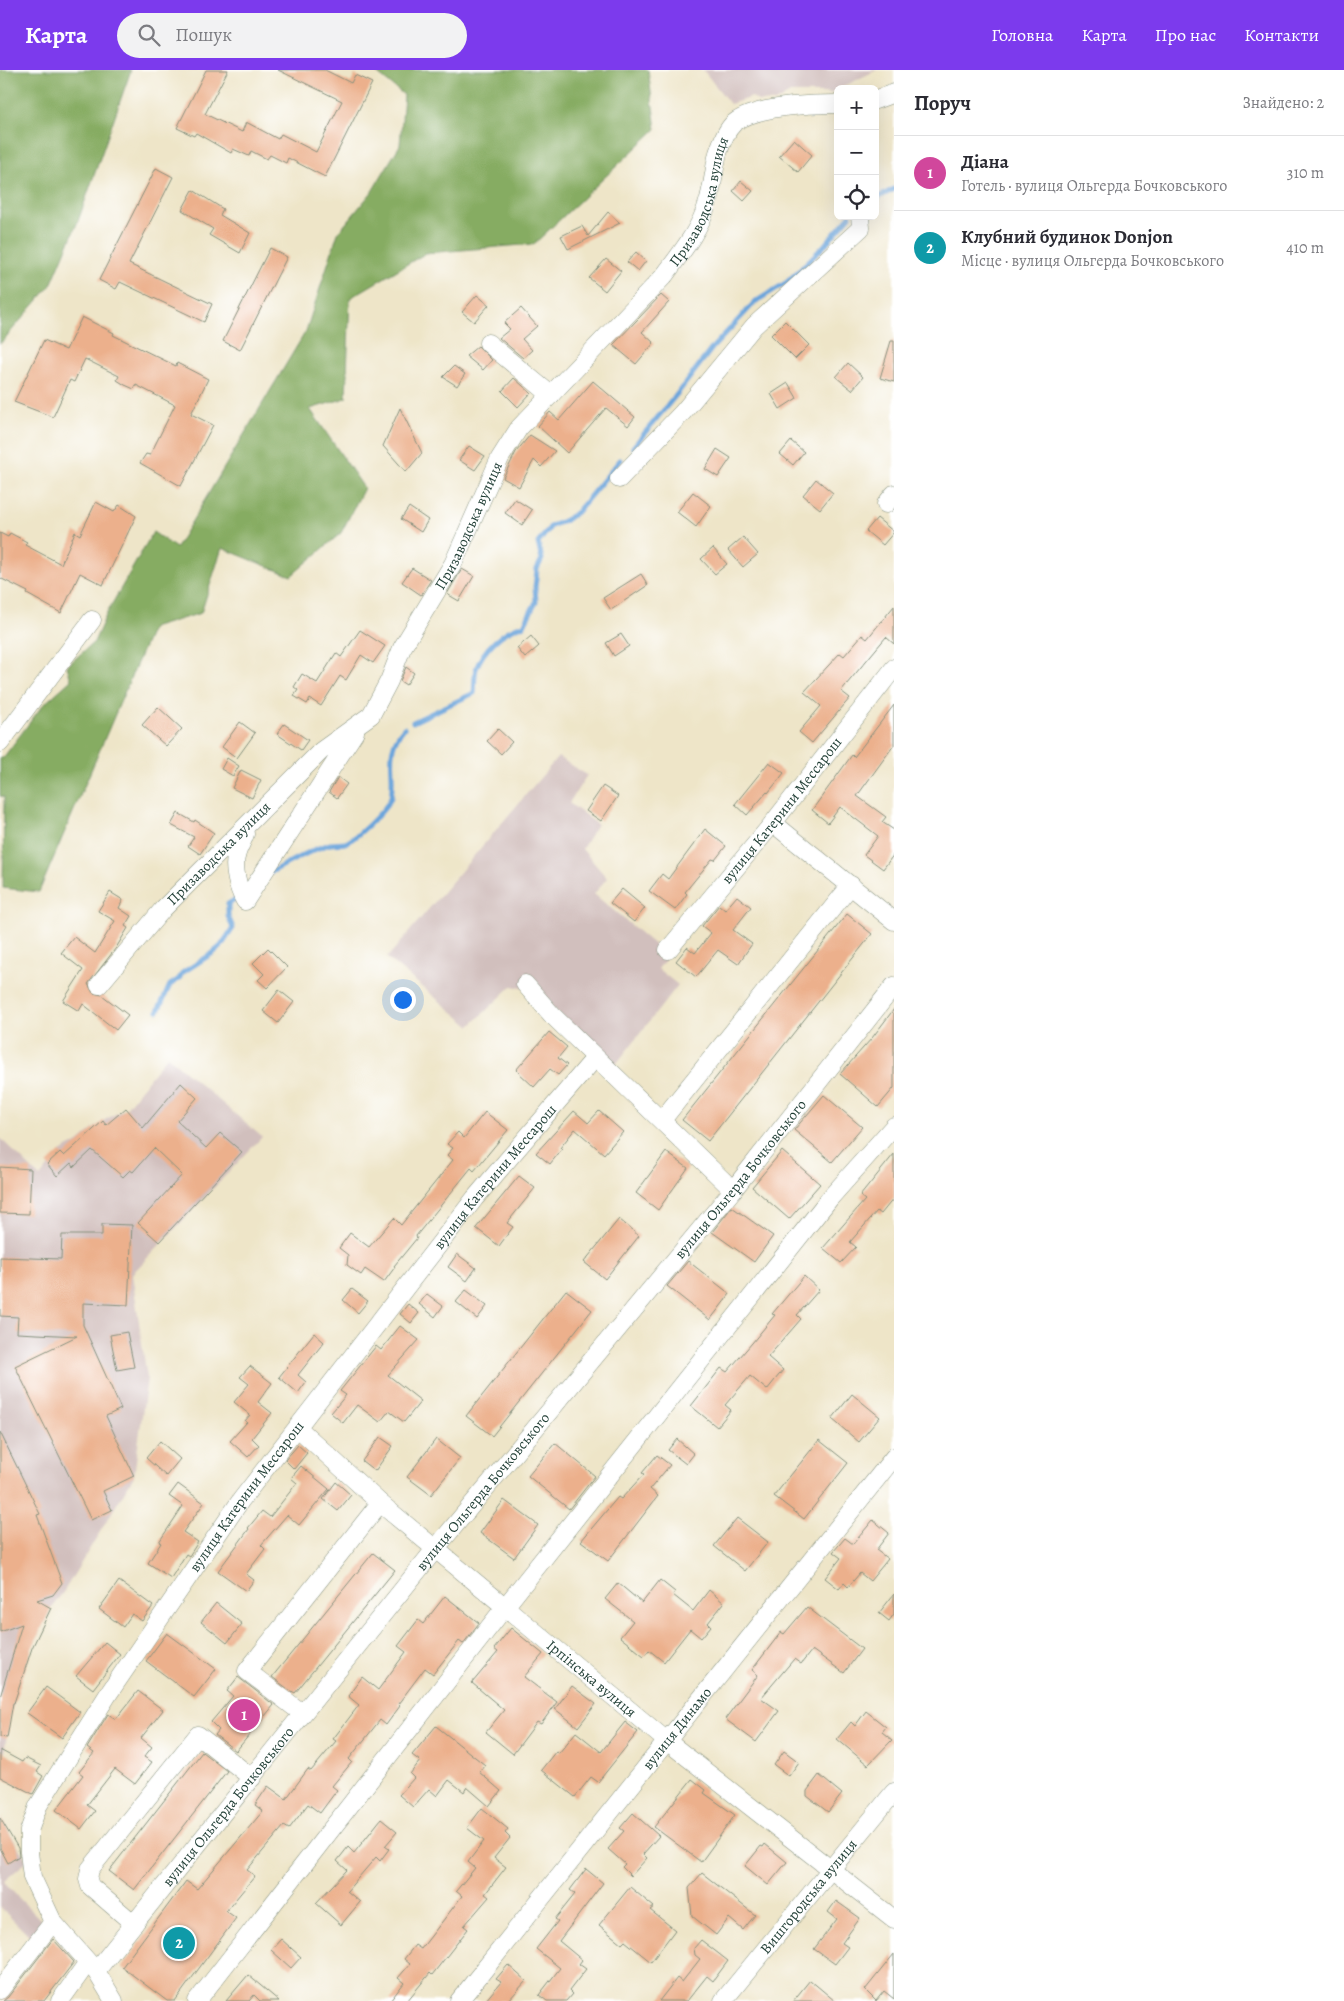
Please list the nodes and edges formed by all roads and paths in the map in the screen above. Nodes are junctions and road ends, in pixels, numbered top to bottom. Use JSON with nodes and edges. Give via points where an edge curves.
{"nodes":[{"id":1,"x":894,"y":93,"type":"edge"},
{"id":2,"x":879,"y":99,"type":"edge"},
{"id":3,"x":834,"y":104,"type":"edge"},
{"id":4,"x":860,"y":220,"type":"edge"},
{"id":5,"x":488,"y":343,"type":"dead end"},
{"id":6,"x":551,"y":395,"type":"junction"},
{"id":7,"x":619,"y":480,"type":"dead end"},
{"id":8,"x":92,"y":620,"type":"dead end"},
{"id":9,"x":894,"y":668,"type":"edge"},
{"id":10,"x":360,"y":723,"type":"junction"},
{"id":11,"x":0,"y":743,"type":"edge"},
{"id":12,"x":773,"y":823,"type":"junction"},
{"id":13,"x":249,"y":825,"type":"junction"},
{"id":14,"x":851,"y":885,"type":"junction"},
{"id":15,"x":894,"y":921,"type":"edge"},
{"id":16,"x":668,"y":950,"type":"dead end"},
{"id":17,"x":525,"y":984,"type":"dead end"},
{"id":18,"x":99,"y":985,"type":"dead end"},
{"id":19,"x":894,"y":986,"type":"edge"},
{"id":20,"x":595,"y":1058,"type":"junction"},
{"id":21,"x":662,"y":1120,"type":"junction"},
{"id":22,"x":894,"y":1126,"type":"edge"},
{"id":23,"x":733,"y":1190,"type":"junction"},
{"id":24,"x":298,"y":1428,"type":"junction"},
{"id":25,"x":894,"y":1457,"type":"edge"},
{"id":26,"x":380,"y":1503,"type":"junction"},
{"id":27,"x":436,"y":1548,"type":"junction"},
{"id":28,"x":506,"y":1607,"type":"junction"},
{"id":29,"x":302,"y":1713,"type":"junction"},
{"id":30,"x":668,"y":1742,"type":"junction"},
{"id":31,"x":252,"y":1778,"type":"junction"},
{"id":32,"x":894,"y":1792,"type":"edge"},
{"id":33,"x":831,"y":1870,"type":"junction"},
{"id":34,"x":894,"y":1919,"type":"edge"},
{"id":35,"x":53,"y":1922,"type":"junction"},
{"id":36,"x":134,"y":1924,"type":"junction"},
{"id":37,"x":92,"y":1966,"type":"junction"},
{"id":38,"x":0,"y":1990,"type":"edge"},
{"id":39,"x":60,"y":2001,"type":"edge"},
{"id":40,"x":114,"y":2001,"type":"edge"},
{"id":41,"x":196,"y":2001,"type":"edge"},
{"id":42,"x":459,"y":2001,"type":"edge"},
{"id":43,"x":723,"y":2001,"type":"edge"}],
"edges":[{"from":1,"to":2,"type":"street"},
{"from":3,"to":6,"type":"street","name":"Призаводська вулиця","via":[[784,107],[734,123],[718,153],[702,219],[684,249],[664,276]]},
{"from":4,"to":7,"type":"street","via":[[861,228],[754,326],[683,412]]},
{"from":5,"to":6,"type":"street"},
{"from":6,"to":10,"type":"street","name":"Призаводська вулиця","via":[[519,428],[500,458],[452,564],[402,648],[371,715]]},
{"from":8,"to":11,"type":"street"},
{"from":9,"to":12,"type":"street","name":"вулиця Катерини Мессарош"},
{"from":10,"to":13,"type":"street","name":"Призаводська вулиця","via":[[321,751]]},
{"from":10,"to":13,"type":"street","via":[[242,897],[236,874],[236,855]]},
{"from":12,"to":14,"type":"street"},
{"from":12,"to":16,"type":"street","name":"вулиця Катерини Мессарош"},
{"from":13,"to":18,"type":"street","name":"Призаводська вулиця","via":[[163,910]]},
{"from":14,"to":15,"type":"street"},
{"from":14,"to":21,"type":"street"},
{"from":17,"to":20,"type":"street"},
{"from":19,"to":23,"type":"street","name":"вулиця Ольгерда Бочковського"},
{"from":20,"to":21,"type":"street"},
{"from":20,"to":24,"type":"street","name":"вулиця Катерини Мессарош","via":[[475,1198]]},
{"from":21,"to":23,"type":"street"},
{"from":22,"to":28,"type":"street","via":[[830,1198]]},
{"from":23,"to":27,"type":"street","name":"вулиця Ольгерда Бочковського"},
{"from":24,"to":26,"type":"street","name":"Ірпінська вулиця"},
{"from":24,"to":35,"type":"street","name":"вулиця Катерини Мессарош","via":[[241,1500],[109,1693],[38,1806],[29,1831],[32,1877]]},
{"from":25,"to":30,"type":"street","name":"вулиця Динамо"},
{"from":26,"to":27,"type":"street","name":"Ірпінська вулиця"},
{"from":26,"to":29,"type":"street","via":[[247,1671]]},
{"from":27,"to":28,"type":"street","name":"Ірпінська вулиця"},
{"from":27,"to":29,"type":"street","name":"вулиця Ольгерда Бочковського"},
{"from":28,"to":30,"type":"street","name":"Ірпінська вулиця"},
{"from":28,"to":41,"type":"street"},
{"from":29,"to":31,"type":"street","name":"вулиця Ольгерда Бочковського"},
{"from":30,"to":33,"type":"street","name":"Ірпінська вулиця"},
{"from":30,"to":42,"type":"street","name":"вулиця Динамо"},
{"from":31,"to":36,"type":"street","name":"вулиця Ольгерда Бочковського"},
{"from":31,"to":36,"type":"street","via":[[198,1735],[90,1870],[90,1886]]},
{"from":32,"to":33,"type":"street","name":"Вишгородська вулиця"},
{"from":33,"to":34,"type":"street","name":"Ірпінська вулиця"},
{"from":33,"to":43,"type":"street","name":"Вишгородська вулиця"},
{"from":35,"to":37,"type":"street","name":"вулиця Катерини Мессарош"},
{"from":35,"to":38,"type":"street"},
{"from":36,"to":37,"type":"street","name":"вулиця Ольгерда Бочковського"},
{"from":37,"to":39,"type":"street","name":"вулиця Ольгерда Бочковського"},
{"from":37,"to":40,"type":"street"}]}
